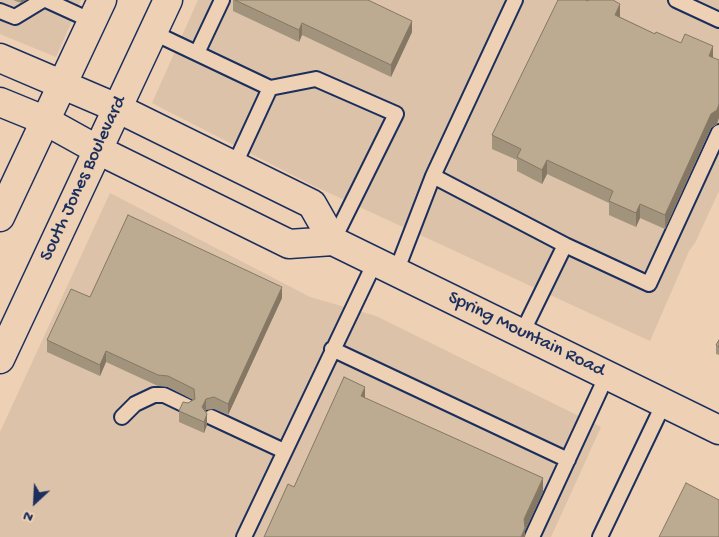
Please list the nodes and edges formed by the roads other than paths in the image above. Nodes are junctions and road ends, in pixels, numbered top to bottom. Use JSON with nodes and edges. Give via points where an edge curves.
{"nodes":[{"id":1,"x":44,"y":0,"type":"edge"},
{"id":2,"x":168,"y":0,"type":"edge"},
{"id":3,"x":222,"y":0,"type":"edge"},
{"id":4,"x":515,"y":0,"type":"edge"},
{"id":5,"x":676,"y":0,"type":"edge"},
{"id":6,"x":97,"y":10,"type":"edge"},
{"id":7,"x":0,"y":11,"type":"edge"},
{"id":8,"x":719,"y":20,"type":"edge"},
{"id":9,"x":152,"y":32,"type":"junction"},
{"id":10,"x":198,"y":53,"type":"junction"},
{"id":11,"x":0,"y":58,"type":"edge"},
{"id":12,"x":62,"y":83,"type":"junction"},
{"id":13,"x":270,"y":88,"type":"junction"},
{"id":14,"x":0,"y":102,"type":"edge"},
{"id":15,"x":117,"y":108,"type":"junction"},
{"id":16,"x":44,"y":120,"type":"junction"},
{"id":17,"x":719,"y":132,"type":"edge"},
{"id":18,"x":98,"y":150,"type":"junction"},
{"id":19,"x":234,"y":166,"type":"junction"},
{"id":20,"x":434,"y":176,"type":"junction"},
{"id":21,"x":0,"y":216,"type":"edge"},
{"id":22,"x":334,"y":241,"type":"junction"},
{"id":23,"x":565,"y":245,"type":"junction"},
{"id":24,"x":386,"y":267,"type":"junction"},
{"id":25,"x":522,"y":333,"type":"junction"},
{"id":26,"x":332,"y":349,"type":"junction"},
{"id":27,"x":0,"y":359,"type":"edge"},
{"id":28,"x":607,"y":375,"type":"junction"},
{"id":29,"x":664,"y":403,"type":"junction"},
{"id":30,"x":187,"y":406,"type":"edge"},
{"id":31,"x":122,"y":417,"type":"dead end"},
{"id":32,"x":211,"y":417,"type":"dead end"},
{"id":33,"x":719,"y":430,"type":"edge"},
{"id":34,"x":284,"y":451,"type":"junction"},
{"id":35,"x":568,"y":460,"type":"junction"},
{"id":36,"x":244,"y":537,"type":"edge"},
{"id":37,"x":532,"y":537,"type":"edge"},
{"id":38,"x":600,"y":537,"type":"edge"}],
"edges":[{"from":1,"to":6,"type":"lane"},
{"from":1,"to":7,"type":"lane","via":[[15,17]]},
{"from":2,"to":9,"type":"main road","name":"South Jones Boulevard"},
{"from":3,"to":10,"type":"lane"},
{"from":4,"to":20,"type":"lane"},
{"from":5,"to":8,"type":"lane"},
{"from":6,"to":12,"type":"main road"},
{"from":9,"to":10,"type":"lane"},
{"from":9,"to":15,"type":"main road","name":"South Jones Boulevard"},
{"from":10,"to":13,"type":"lane"},
{"from":11,"to":12,"type":"main road"},
{"from":12,"to":15,"type":"main road"},
{"from":12,"to":16,"type":"main road"},
{"from":13,"to":19,"type":"lane"},
{"from":13,"to":22,"type":"lane","via":[[316,79],[396,114]]},
{"from":14,"to":16,"type":"main road"},
{"from":15,"to":18,"type":"main road","name":"South Jones Boulevard"},
{"from":15,"to":19,"type":"main road"},
{"from":16,"to":18,"type":"main road"},
{"from":16,"to":21,"type":"main road"},
{"from":17,"to":23,"type":"lane","via":[[649,284]]},
{"from":18,"to":22,"type":"main road","via":[[289,244]]},
{"from":18,"to":27,"type":"main road","name":"South Jones Boulevard"},
{"from":19,"to":22,"type":"main road","via":[[312,204]]},
{"from":20,"to":23,"type":"lane"},
{"from":20,"to":24,"type":"lane"},
{"from":22,"to":24,"type":"main road","name":"Spring Mountain Road"},
{"from":23,"to":25,"type":"lane"},
{"from":24,"to":25,"type":"main road","name":"Spring Mountain Road"},
{"from":24,"to":26,"type":"lane"},
{"from":25,"to":28,"type":"main road","name":"Spring Mountain Road"},
{"from":26,"to":34,"type":"lane"},
{"from":26,"to":35,"type":"lane"},
{"from":28,"to":29,"type":"main road","name":"Spring Mountain Road"},
{"from":28,"to":35,"type":"lane"},
{"from":29,"to":33,"type":"main road","name":"Spring Mountain Road"},
{"from":29,"to":38,"type":"lane"},
{"from":30,"to":31,"type":"lane","via":[[164,395],[154,395],[136,404]]},
{"from":32,"to":34,"type":"lane"},
{"from":34,"to":36,"type":"lane"},
{"from":35,"to":37,"type":"lane"}]}
